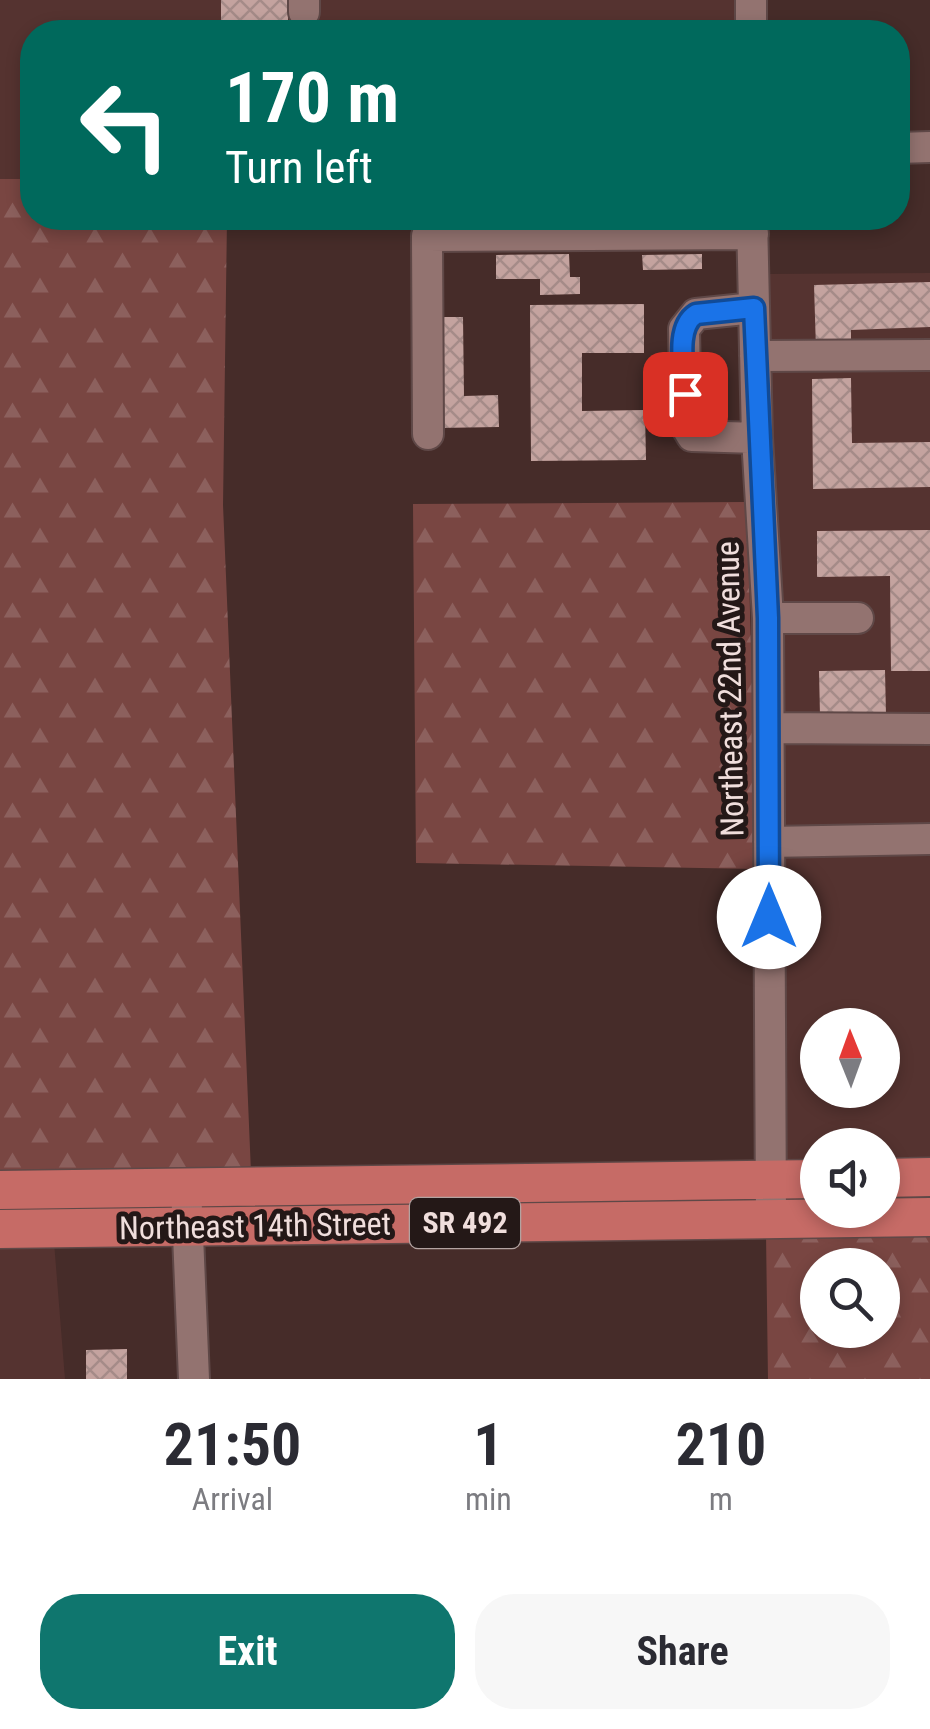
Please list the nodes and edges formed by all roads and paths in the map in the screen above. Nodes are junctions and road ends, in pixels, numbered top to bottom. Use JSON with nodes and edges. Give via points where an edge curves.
{"nodes":[{"id":1,"x":623,"y":230,"type":"edge"},
{"id":2,"x":753,"y":230,"type":"edge"},
{"id":3,"x":754,"y":308,"type":"junction"},
{"id":4,"x":930,"y":355,"type":"edge"},
{"id":5,"x":755,"y":356,"type":"junction"},
{"id":6,"x":428,"y":434,"type":"dead end"},
{"id":7,"x":757,"y":438,"type":"junction"},
{"id":8,"x":768,"y":618,"type":"junction"},
{"id":9,"x":858,"y":618,"type":"dead end"},
{"id":10,"x":768,"y":728,"type":"junction"},
{"id":11,"x":930,"y":729,"type":"edge"},
{"id":12,"x":930,"y":839,"type":"edge"},
{"id":13,"x":769,"y":842,"type":"junction"},
{"id":14,"x":930,"y":1177,"type":"edge"},
{"id":15,"x":900,"y":1178,"type":"edge"},
{"id":16,"x":800,"y":1179,"type":"edge"},
{"id":17,"x":771,"y":1180,"type":"junction"},
{"id":18,"x":186,"y":1188,"type":"junction"},
{"id":19,"x":0,"y":1190,"type":"edge"},
{"id":20,"x":930,"y":1217,"type":"edge"},
{"id":21,"x":771,"y":1219,"type":"junction"},
{"id":22,"x":188,"y":1226,"type":"junction"},
{"id":23,"x":0,"y":1229,"type":"edge"},
{"id":24,"x":194,"y":1379,"type":"edge"}],
"edges":[{"from":1,"to":6,"type":"street","via":[[427,236]]},
{"from":2,"to":3,"type":"street","name":"Northeast 22nd Avenue"},
{"from":3,"to":5,"type":"street","name":"Northeast 22nd Avenue"},
{"from":3,"to":7,"type":"street","via":[[696,314],[684,329],[686,426],[692,436]]},
{"from":4,"to":5,"type":"street"},
{"from":5,"to":7,"type":"street","name":"Northeast 22nd Avenue"},
{"from":7,"to":8,"type":"street","name":"Northeast 22nd Avenue"},
{"from":8,"to":9,"type":"street"},
{"from":8,"to":10,"type":"street","name":"Northeast 22nd Avenue"},
{"from":10,"to":11,"type":"street"},
{"from":10,"to":13,"type":"street","name":"Northeast 22nd Avenue"},
{"from":12,"to":13,"type":"street"},
{"from":13,"to":17,"type":"street","name":"Northeast 22nd Avenue"},
{"from":14,"to":15,"type":"main road"},
{"from":16,"to":17,"type":"main road","name":"Northeast 14th Street","number":"SR 492"},
{"from":17,"to":18,"type":"main road","name":"Northeast 14th Street","number":"SR 492"},
{"from":17,"to":21,"type":"street","name":"Northeast 22nd Avenue"},
{"from":18,"to":19,"type":"main road","name":"Northeast 14th Street","number":"SR 492"},
{"from":18,"to":22,"type":"street"},
{"from":20,"to":21,"type":"main road","name":"Northeast 14th Street","number":"SR 492"},
{"from":21,"to":22,"type":"main road","name":"Northeast 14th Street","number":"SR 492"},
{"from":22,"to":23,"type":"main road","name":"Northeast 14th Street","number":"SR 492"},
{"from":22,"to":24,"type":"street"}]}
